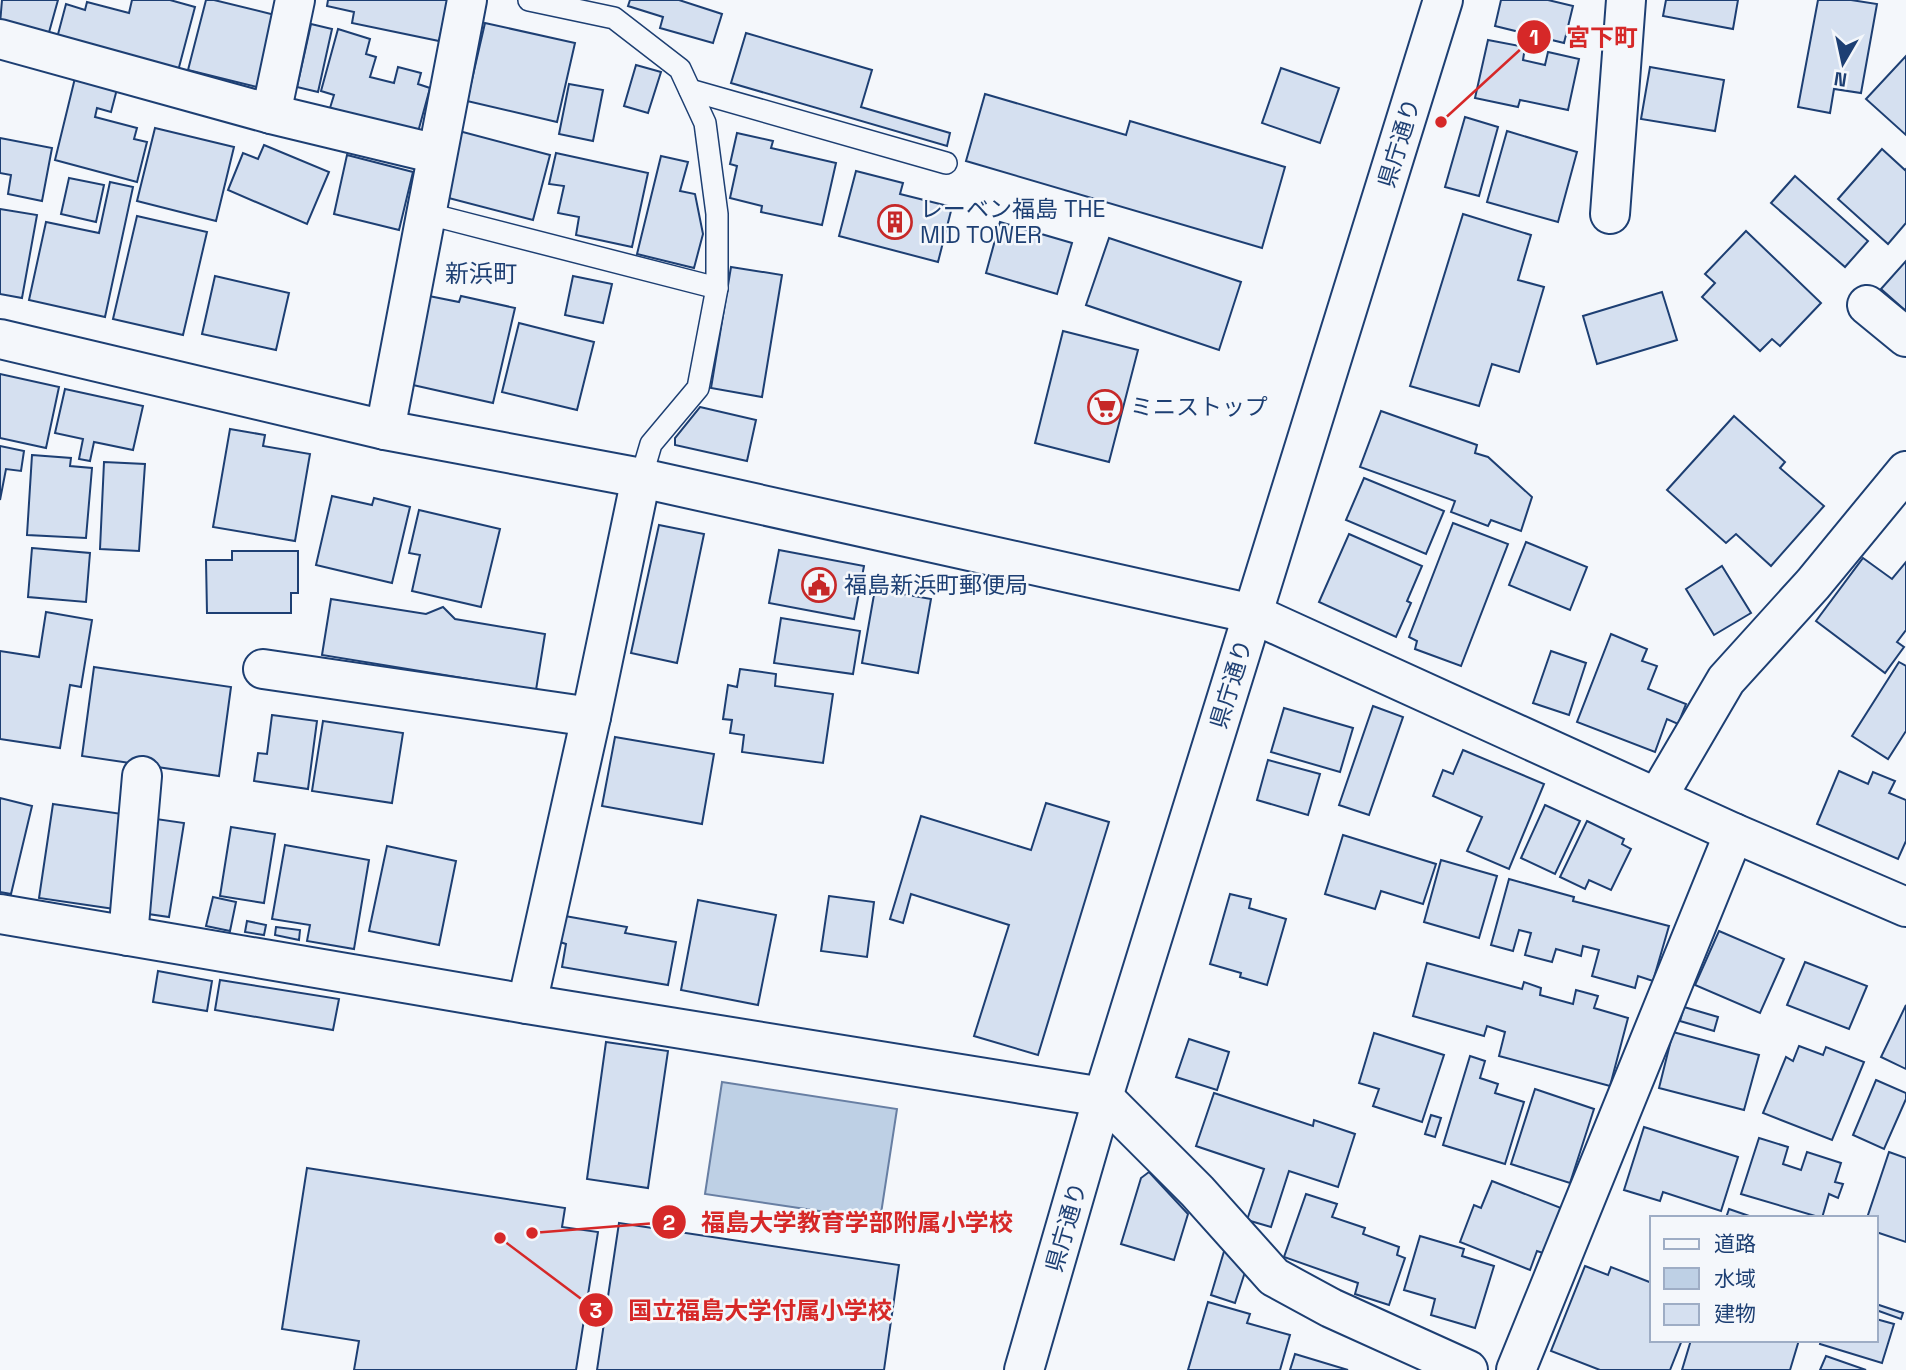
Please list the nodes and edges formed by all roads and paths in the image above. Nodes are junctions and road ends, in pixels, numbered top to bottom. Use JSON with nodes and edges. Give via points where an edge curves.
{"nodes":[{"id":1,"x":295,"y":0,"type":"edge"},
{"id":2,"x":467,"y":0,"type":"edge"},
{"id":3,"x":529,"y":0,"type":"edge"},
{"id":4,"x":1443,"y":0,"type":"edge"},
{"id":5,"x":1626,"y":0,"type":"edge"},
{"id":6,"x":0,"y":39,"type":"edge"},
{"id":7,"x":690,"y":90,"type":"junction"},
{"id":8,"x":271,"y":114,"type":"junction"},
{"id":9,"x":437,"y":154,"type":"junction"},
{"id":10,"x":946,"y":163,"type":"dead end"},
{"id":11,"x":425,"y":213,"type":"junction"},
{"id":12,"x":1610,"y":214,"type":"dead end"},
{"id":13,"x":718,"y":288,"type":"junction"},
{"id":14,"x":1867,"y":305,"type":"dead end"},
{"id":15,"x":1906,"y":337,"type":"edge"},
{"id":16,"x":0,"y":339,"type":"edge"},
{"id":17,"x":385,"y":430,"type":"junction"},
{"id":18,"x":1906,"y":471,"type":"edge"},
{"id":19,"x":642,"y":478,"type":"junction"},
{"id":20,"x":1253,"y":614,"type":"junction"},
{"id":21,"x":263,"y":669,"type":"dead end"},
{"id":22,"x":591,"y":717,"type":"junction"},
{"id":23,"x":142,"y":776,"type":"dead end"},
{"id":24,"x":1658,"y":796,"type":"junction"},
{"id":25,"x":1734,"y":832,"type":"junction"},
{"id":26,"x":1906,"y":907,"type":"edge"},
{"id":27,"x":0,"y":914,"type":"edge"},
{"id":28,"x":128,"y":936,"type":"junction"},
{"id":29,"x":527,"y":1004,"type":"junction"},
{"id":30,"x":1103,"y":1097,"type":"junction"},
{"id":31,"x":1024,"y":1370,"type":"edge"},
{"id":32,"x":1468,"y":1370,"type":"edge"},
{"id":33,"x":1516,"y":1370,"type":"edge"}],
"edges":[{"from":1,"to":8,"type":"street"},
{"from":2,"to":9,"type":"street"},
{"from":3,"to":7,"type":"lane","via":[[614,18],[680,69]]},
{"from":4,"to":20,"type":"street","name":"県庁通り"},
{"from":5,"to":12,"type":"street"},
{"from":6,"to":8,"type":"street"},
{"from":7,"to":10,"type":"lane"},
{"from":7,"to":13,"type":"lane","via":[[705,123],[717,214]]},
{"from":8,"to":9,"type":"street"},
{"from":9,"to":11,"type":"street"},
{"from":11,"to":13,"type":"lane"},
{"from":11,"to":17,"type":"street"},
{"from":13,"to":19,"type":"lane","via":[[698,388],[651,444]]},
{"from":14,"to":15,"type":"street"},
{"from":16,"to":17,"type":"street"},
{"from":17,"to":19,"type":"street"},
{"from":18,"to":24,"type":"street","via":[[1726,680]]},
{"from":19,"to":20,"type":"street"},
{"from":19,"to":22,"type":"street"},
{"from":20,"to":24,"type":"street"},
{"from":20,"to":30,"type":"street","name":"県庁通り"},
{"from":21,"to":22,"type":"street"},
{"from":22,"to":29,"type":"street"},
{"from":23,"to":28,"type":"street"},
{"from":24,"to":25,"type":"street"},
{"from":25,"to":26,"type":"street"},
{"from":25,"to":33,"type":"street"},
{"from":27,"to":28,"type":"street"},
{"from":28,"to":29,"type":"street"},
{"from":29,"to":30,"type":"street"},
{"from":30,"to":31,"type":"street","name":"県庁通り"},
{"from":30,"to":32,"type":"street","via":[[1198,1191],[1274,1277]]}]}
